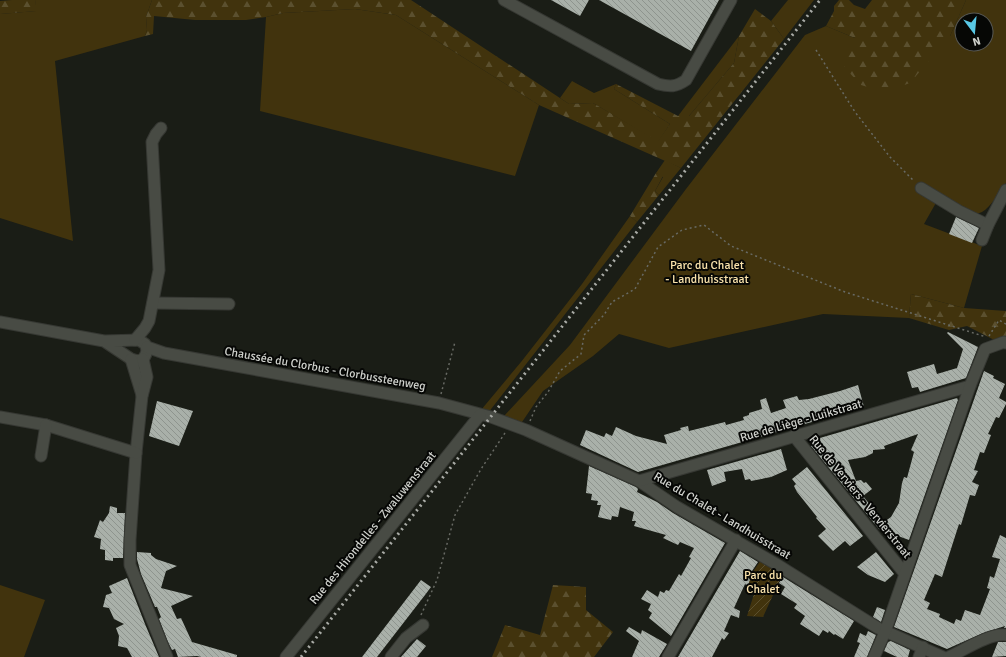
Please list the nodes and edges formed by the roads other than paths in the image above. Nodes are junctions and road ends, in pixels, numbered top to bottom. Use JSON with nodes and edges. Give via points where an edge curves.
{"nodes":[{"id":1,"x":504,"y":0,"type":"edge"},
{"id":2,"x":731,"y":0,"type":"edge"},
{"id":3,"x":161,"y":128,"type":"dead end"},
{"id":4,"x":921,"y":188,"type":"road end"},
{"id":5,"x":1006,"y":190,"type":"edge"},
{"id":6,"x":988,"y":225,"type":"junction"},
{"id":7,"x":982,"y":240,"type":"dead end"},
{"id":8,"x":154,"y":303,"type":"junction"},
{"id":9,"x":229,"y":304,"type":"dead end"},
{"id":10,"x":0,"y":322,"type":"edge"},
{"id":11,"x":104,"y":341,"type":"junction"},
{"id":12,"x":1006,"y":343,"type":"edge"},
{"id":13,"x":138,"y":350,"type":"junction"},
{"id":14,"x":970,"y":386,"type":"junction"},
{"id":15,"x":480,"y":415,"type":"junction"},
{"id":16,"x":0,"y":417,"type":"edge"},
{"id":17,"x":46,"y":425,"type":"junction"},
{"id":18,"x":794,"y":436,"type":"junction"},
{"id":19,"x":136,"y":453,"type":"junction"},
{"id":20,"x":41,"y":456,"type":"dead end"},
{"id":21,"x":639,"y":480,"type":"junction"},
{"id":22,"x":736,"y":540,"type":"junction"},
{"id":23,"x":905,"y":574,"type":"junction"},
{"id":24,"x":423,"y":625,"type":"road end"},
{"id":25,"x":886,"y":632,"type":"junction"},
{"id":26,"x":1006,"y":635,"type":"edge"},
{"id":27,"x":921,"y":652,"type":"edge"},
{"id":28,"x":167,"y":657,"type":"edge"},
{"id":29,"x":286,"y":657,"type":"edge"},
{"id":30,"x":391,"y":657,"type":"edge"},
{"id":31,"x":668,"y":657,"type":"edge"},
{"id":32,"x":874,"y":657,"type":"edge"},
{"id":33,"x":944,"y":657,"type":"edge"},
{"id":34,"x":949,"y":657,"type":"edge"}],
"edges":[{"from":1,"to":2,"type":"street","via":[[658,84],[668,87],[686,80]]},
{"from":3,"to":8,"type":"street","via":[[152,142],[159,270]]},
{"from":4,"to":6,"type":"street"},
{"from":5,"to":6,"type":"street"},
{"from":6,"to":7,"type":"street"},
{"from":8,"to":9,"type":"street"},
{"from":8,"to":13,"type":"street"},
{"from":10,"to":11,"type":"street","name":"Chaussée du Clorbus - Clorbussteenweg"},
{"from":11,"to":13,"type":"street","name":"Chaussée du Clorbus - Clorbussteenweg"},
{"from":11,"to":13,"type":"street","name":"Chaussée du Clorbus - Clorbussteenweg","via":[[115,349]]},
{"from":12,"to":14,"type":"street","via":[[985,349]]},
{"from":13,"to":15,"type":"street","name":"Chaussée du Clorbus - Clorbussteenweg","via":[[439,403]]},
{"from":13,"to":19,"type":"street","via":[[142,396]]},
{"from":14,"to":18,"type":"street","name":"Rue de Liège - Luikstraat"},
{"from":14,"to":23,"type":"street"},
{"from":15,"to":21,"type":"street","name":"Rue du Chalet - Landhuisstraat","via":[[526,430]]},
{"from":15,"to":29,"type":"street","name":"Rue des Hirondelles - Zwaluwenstraat"},
{"from":16,"to":17,"type":"street"},
{"from":17,"to":19,"type":"street"},
{"from":17,"to":20,"type":"street"},
{"from":18,"to":21,"type":"street","name":"Rue de Liège - Luikstraat"},
{"from":18,"to":23,"type":"street","name":"Rue de Verviers - Vervierstraat"},
{"from":19,"to":28,"type":"street","via":[[130,565]]},
{"from":21,"to":22,"type":"street","name":"Rue du Chalet - Landhuisstraat","via":[[677,507]]},
{"from":22,"to":25,"type":"street","name":"Rue du Chalet - Landhuisstraat"},
{"from":22,"to":31,"type":"street"},
{"from":23,"to":25,"type":"street"},
{"from":24,"to":30,"type":"street","via":[[406,638]]},
{"from":25,"to":27,"type":"street","name":"Rue du Chalet - Landhuisstraat"},
{"from":25,"to":32,"type":"street"},
{"from":26,"to":34,"type":"street","via":[[987,638]]},
{"from":27,"to":33,"type":"street","name":"Rue du Chalet - Landhuisstraat"}]}
